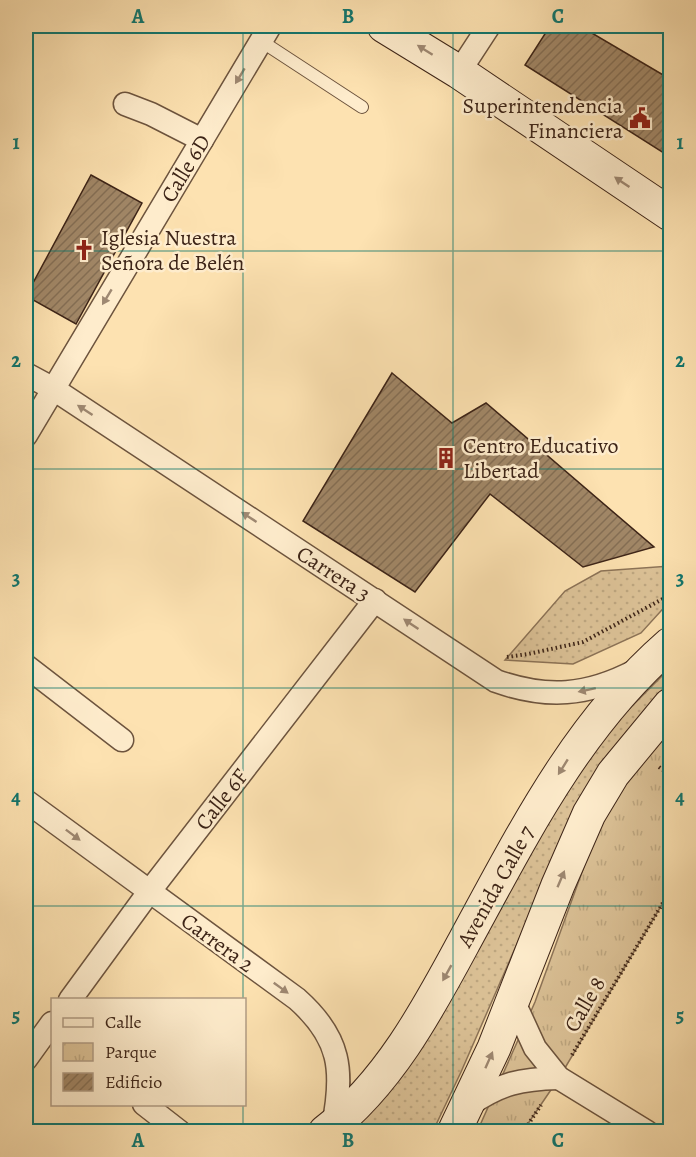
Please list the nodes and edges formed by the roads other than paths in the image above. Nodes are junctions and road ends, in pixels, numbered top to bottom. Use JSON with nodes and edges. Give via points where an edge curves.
{"nodes":[{"id":1,"x":384,"y":26,"type":"edge"},
{"id":2,"x":489,"y":26,"type":"edge"},
{"id":3,"x":266,"y":33,"type":"edge"},
{"id":4,"x":459,"y":72,"type":"junction"},
{"id":5,"x":125,"y":104,"type":"dead end"},
{"id":6,"x":363,"y":106,"type":"dead end"},
{"id":7,"x":202,"y":140,"type":"junction"},
{"id":8,"x":670,"y":214,"type":"edge"},
{"id":9,"x":26,"y":374,"type":"edge"},
{"id":10,"x":52,"y":388,"type":"junction"},
{"id":11,"x":26,"y":435,"type":"edge"},
{"id":12,"x":375,"y":600,"type":"junction"},
{"id":13,"x":664,"y":650,"type":"edge"},
{"id":14,"x":26,"y":666,"type":"edge"},
{"id":15,"x":670,"y":705,"type":"edge"},
{"id":16,"x":122,"y":740,"type":"dead end"},
{"id":17,"x":26,"y":801,"type":"edge"},
{"id":18,"x":149,"y":892,"type":"junction"},
{"id":19,"x":71,"y":998,"type":"edge"},
{"id":20,"x":513,"y":1000,"type":"junction"},
{"id":21,"x":50,"y":1030,"type":"edge"},
{"id":22,"x":26,"y":1059,"type":"edge"},
{"id":23,"x":559,"y":1078,"type":"junction"},
{"id":24,"x":147,"y":1106,"type":"edge"},
{"id":25,"x":461,"y":1118,"type":"edge"},
{"id":26,"x":329,"y":1129,"type":"edge"},
{"id":27,"x":180,"y":1131,"type":"edge"},
{"id":28,"x":647,"y":1131,"type":"edge"}],
"edges":[{"from":4,"to":1,"type":"street","one_way":true},
{"from":2,"to":4,"type":"street"},
{"from":3,"to":6,"type":"lane"},
{"from":3,"to":7,"type":"street","name":"Calle 6D","one_way":true},
{"from":8,"to":4,"type":"street","one_way":true},
{"from":5,"to":7,"type":"street"},
{"from":7,"to":10,"type":"street","name":"Calle 6D","one_way":true},
{"from":9,"to":10,"type":"street","name":"Carrera 3"},
{"from":10,"to":11,"type":"street","name":"Calle 6D"},
{"from":12,"to":10,"type":"street","name":"Carrera 3","one_way":true},
{"from":13,"to":12,"type":"street","name":"Carrera 3","one_way":true,"via":[[634,671],[597,688],[557,693],[516,688],[496,681]]},
{"from":12,"to":18,"type":"street","name":"Calle 6F"},
{"from":13,"to":26,"type":"street","name":"Avenida Calle 7","one_way":true,"via":[[605,711],[567,760],[421,1018],[375,1083]]},
{"from":14,"to":16,"type":"street"},
{"from":20,"to":15,"type":"street","one_way":true,"via":[[589,814],[613,774]]},
{"from":17,"to":18,"type":"street","name":"Carrera 2","one_way":true},
{"from":18,"to":19,"type":"street","name":"Calle 6F"},
{"from":18,"to":26,"type":"street","name":"Carrera 2","one_way":true,"via":[[297,999],[322,1024],[339,1073]]},
{"from":20,"to":23,"type":"street","via":[[535,1048]]},
{"from":25,"to":20,"type":"street","one_way":true},
{"from":21,"to":22,"type":"street"},
{"from":23,"to":25,"type":"street","via":[[507,1084],[489,1091]]},
{"from":23,"to":28,"type":"street"},
{"from":24,"to":27,"type":"street"}]}
